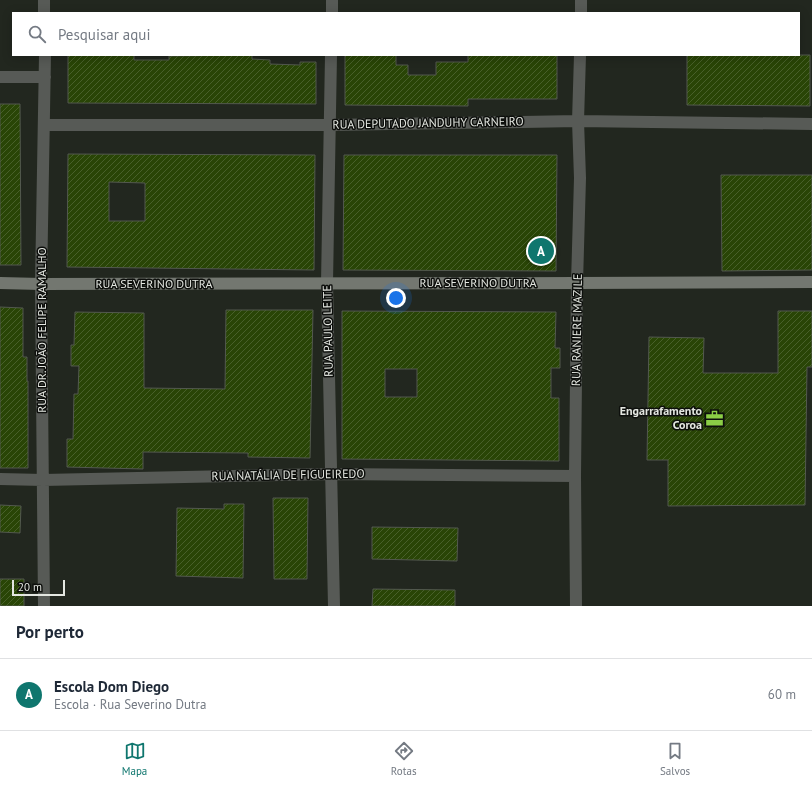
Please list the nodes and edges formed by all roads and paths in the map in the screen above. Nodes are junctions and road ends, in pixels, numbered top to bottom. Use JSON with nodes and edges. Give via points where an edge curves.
{"nodes":[{"id":1,"x":44,"y":0,"type":"edge"},
{"id":2,"x":332,"y":0,"type":"edge"},
{"id":3,"x":581,"y":0,"type":"edge"},
{"id":4,"x":44,"y":12,"type":"edge"},
{"id":5,"x":332,"y":12,"type":"edge"},
{"id":6,"x":581,"y":12,"type":"edge"},
{"id":7,"x":44,"y":56,"type":"edge"},
{"id":8,"x":331,"y":56,"type":"edge"},
{"id":9,"x":580,"y":56,"type":"edge"},
{"id":10,"x":0,"y":77,"type":"edge"},
{"id":11,"x":45,"y":77,"type":"junction"},
{"id":12,"x":578,"y":121,"type":"junction"},
{"id":13,"x":812,"y":124,"type":"edge"},
{"id":14,"x":44,"y":125,"type":"junction"},
{"id":15,"x":331,"y":125,"type":"junction"},
{"id":16,"x":812,"y":282,"type":"edge"},
{"id":17,"x":0,"y":283,"type":"edge"},
{"id":18,"x":327,"y":283,"type":"junction"},
{"id":19,"x":577,"y":283,"type":"junction"},
{"id":20,"x":41,"y":284,"type":"junction"},
{"id":21,"x":330,"y":474,"type":"junction"},
{"id":22,"x":575,"y":476,"type":"junction"},
{"id":23,"x":0,"y":479,"type":"edge"},
{"id":24,"x":43,"y":480,"type":"junction"},
{"id":25,"x":44,"y":606,"type":"edge"},
{"id":26,"x":334,"y":606,"type":"edge"},
{"id":27,"x":576,"y":606,"type":"edge"}],
"edges":[{"from":1,"to":4,"type":"street"},
{"from":2,"to":5,"type":"street"},
{"from":3,"to":6,"type":"street"},
{"from":7,"to":11,"type":"street","name":"RUA DR. JOÃO FELIPE RAMALHO"},
{"from":8,"to":15,"type":"street","name":"RUA PAULO LEITE"},
{"from":9,"to":12,"type":"street","name":"RUA RANIERE MAZILE"},
{"from":10,"to":11,"type":"street"},
{"from":11,"to":14,"type":"street","name":"RUA DR. JOÃO FELIPE RAMALHO"},
{"from":12,"to":13,"type":"street","name":"RUA DEPUTADO JANDUHY CARNEIRO"},
{"from":12,"to":15,"type":"street","name":"RUA DEPUTADO JANDUHY CARNEIRO"},
{"from":12,"to":19,"type":"street","name":"RUA RANIERE MAZILE","via":[[580,178]]},
{"from":14,"to":15,"type":"street","name":"RUA DEPUTADO JANDUHY CARNEIRO"},
{"from":14,"to":20,"type":"street","name":"RUA DR. JOÃO FELIPE RAMALHO"},
{"from":15,"to":18,"type":"street","name":"RUA PAULO LEITE"},
{"from":16,"to":19,"type":"street","name":"RUA SEVERINO DUTRA"},
{"from":17,"to":20,"type":"street","name":"RUA SEVERINO DUTRA"},
{"from":18,"to":19,"type":"street","name":"RUA SEVERINO DUTRA"},
{"from":18,"to":20,"type":"street","name":"RUA SEVERINO DUTRA"},
{"from":18,"to":21,"type":"street","name":"RUA PAULO LEITE"},
{"from":19,"to":22,"type":"street","name":"RUA RANIERE MAZILE"},
{"from":20,"to":24,"type":"street","name":"RUA DR. JOÃO FELIPE RAMALHO"},
{"from":21,"to":22,"type":"street","name":"RUA NATÁLIA DE FIGUEIREDO"},
{"from":21,"to":24,"type":"street","name":"RUA NATÁLIA DE FIGUEIREDO"},
{"from":21,"to":26,"type":"street","name":"RUA PAULO LEITE"},
{"from":22,"to":27,"type":"street","name":"RUA RANIERE MAZILE"},
{"from":23,"to":24,"type":"street","name":"RUA NATÁLIA DE FIGUEIREDO"},
{"from":24,"to":25,"type":"street","name":"RUA DR. JOÃO FELIPE RAMALHO"}]}
